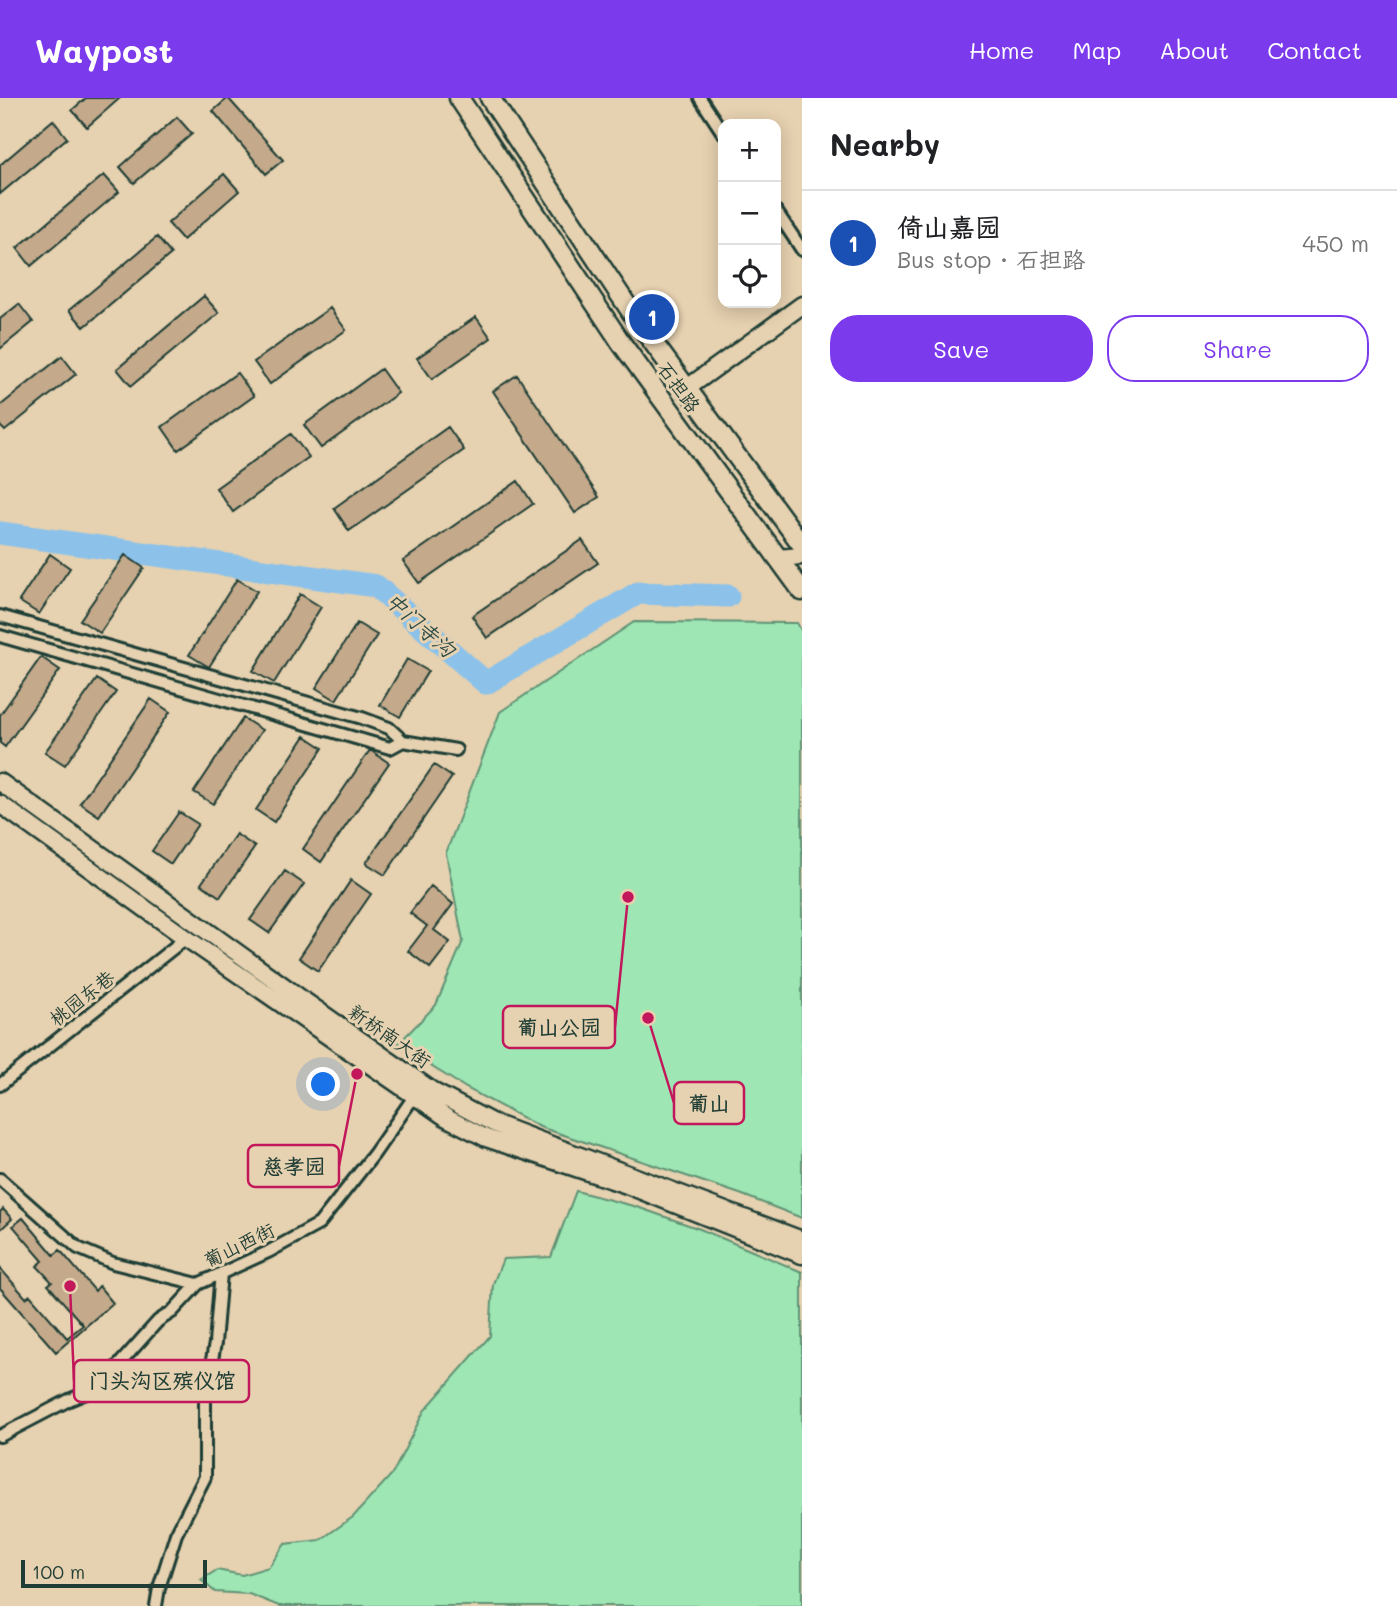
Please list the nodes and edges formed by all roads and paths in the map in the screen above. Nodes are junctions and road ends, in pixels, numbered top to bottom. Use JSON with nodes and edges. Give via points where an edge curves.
{"nodes":[{"id":1,"x":459,"y":98,"type":"edge"},
{"id":2,"x":490,"y":98,"type":"edge"},
{"id":3,"x":700,"y":98,"type":"edge"},
{"id":4,"x":718,"y":125,"type":"edge"},
{"id":5,"x":781,"y":218,"type":"edge"},
{"id":6,"x":802,"y":250,"type":"edge"},
{"id":7,"x":802,"y":305,"type":"edge"},
{"id":8,"x":686,"y":389,"type":"junction"},
{"id":9,"x":802,"y":545,"type":"edge"},
{"id":10,"x":802,"y":556,"type":"edge"},
{"id":11,"x":777,"y":558,"type":"junction"},
{"id":12,"x":798,"y":586,"type":"edge"},
{"id":13,"x":0,"y":616,"type":"edge"},
{"id":14,"x":0,"y":636,"type":"edge"},
{"id":15,"x":403,"y":741,"type":"junction"},
{"id":16,"x":456,"y":750,"type":"dead end"},
{"id":17,"x":0,"y":782,"type":"edge"},
{"id":18,"x":0,"y":804,"type":"edge"},
{"id":19,"x":186,"y":938,"type":"junction"},
{"id":20,"x":0,"y":1085,"type":"edge"},
{"id":21,"x":415,"y":1095,"type":"junction"},
{"id":22,"x":0,"y":1179,"type":"edge"},
{"id":23,"x":802,"y":1240,"type":"edge"},
{"id":24,"x":802,"y":1255,"type":"edge"},
{"id":25,"x":221,"y":1273,"type":"junction"},
{"id":26,"x":198,"y":1284,"type":"junction"},
{"id":27,"x":0,"y":1436,"type":"edge"},
{"id":28,"x":156,"y":1606,"type":"edge"}],
"edges":[{"from":1,"to":11,"type":"main road","name":"石担路","via":[[622,344]]},
{"from":2,"to":8,"type":"main road","name":"石担路"},
{"from":3,"to":4,"type":"street"},
{"from":5,"to":6,"type":"street"},
{"from":7,"to":8,"type":"main road"},
{"from":8,"to":9,"type":"main road","name":"石担路"},
{"from":10,"to":11,"type":"main road"},
{"from":11,"to":12,"type":"main road","name":"石担路"},
{"from":13,"to":15,"type":"street","via":[[362,718],[389,728]]},
{"from":14,"to":15,"type":"street","via":[[390,748]]},
{"from":15,"to":16,"type":"street"},
{"from":17,"to":23,"type":"main road","name":"新桥南大街","via":[[434,1092],[493,1123]]},
{"from":18,"to":19,"type":"main road","name":"新桥南大街"},
{"from":19,"to":20,"type":"street","name":"桃园东巷"},
{"from":19,"to":21,"type":"main road","name":"新桥南大街"},
{"from":21,"to":24,"type":"main road","name":"新桥南大街","via":[[486,1138],[627,1185]]},
{"from":21,"to":25,"type":"street","name":"葡山西街","via":[[319,1224]]},
{"from":22,"to":26,"type":"street","name":"葡山西街","via":[[78,1248],[113,1263]]},
{"from":25,"to":26,"type":"street","name":"葡山西街"},
{"from":25,"to":28,"type":"street","via":[[205,1400],[205,1477],[176,1534]]},
{"from":26,"to":27,"type":"street","via":[[98,1388]]}]}
